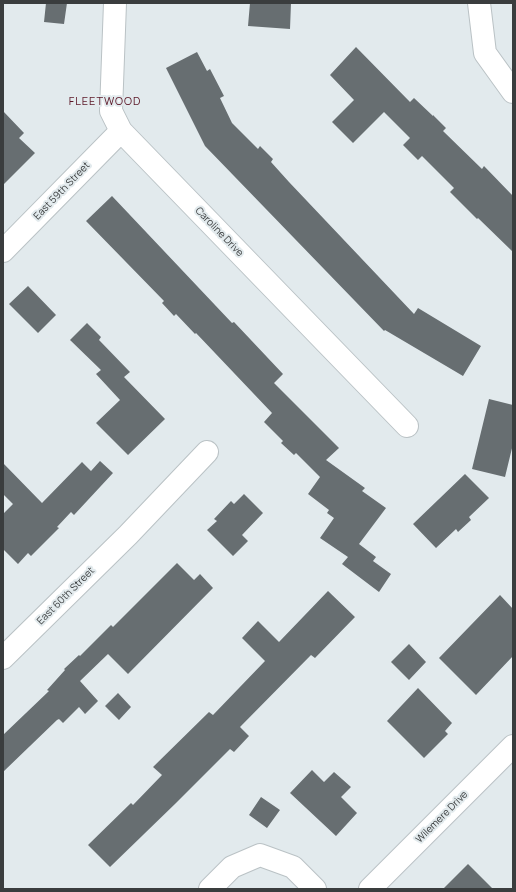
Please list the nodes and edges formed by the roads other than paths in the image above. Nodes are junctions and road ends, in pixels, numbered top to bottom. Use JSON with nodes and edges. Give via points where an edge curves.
{"nodes":[{"id":1,"x":115,"y":3,"type":"edge"},
{"id":2,"x":479,"y":3,"type":"edge"},
{"id":3,"x":513,"y":92,"type":"edge"},
{"id":4,"x":121,"y":130,"type":"junction"},
{"id":5,"x":3,"y":251,"type":"edge"},
{"id":6,"x":407,"y":426,"type":"dead end"},
{"id":7,"x":207,"y":452,"type":"dead end"},
{"id":8,"x":3,"y":658,"type":"edge"},
{"id":9,"x":513,"y":746,"type":"edge"},
{"id":10,"x":210,"y":889,"type":"edge"},
{"id":11,"x":315,"y":889,"type":"edge"},
{"id":12,"x":370,"y":889,"type":"edge"}],
"edges":[{"from":1,"to":4,"type":"street","name":"Caroline Drive","via":[[111,111]]},
{"from":2,"to":3,"type":"street","via":[[484,53]]},
{"from":4,"to":5,"type":"street","name":"East 59th Street"},
{"from":4,"to":6,"type":"street","name":"Caroline Drive"},
{"from":7,"to":8,"type":"street","name":"East 60th Street"},
{"from":9,"to":12,"type":"street","name":"Wilemere Drive"},
{"from":10,"to":11,"type":"street","via":[[232,867],[260,855],[293,867]]}]}
